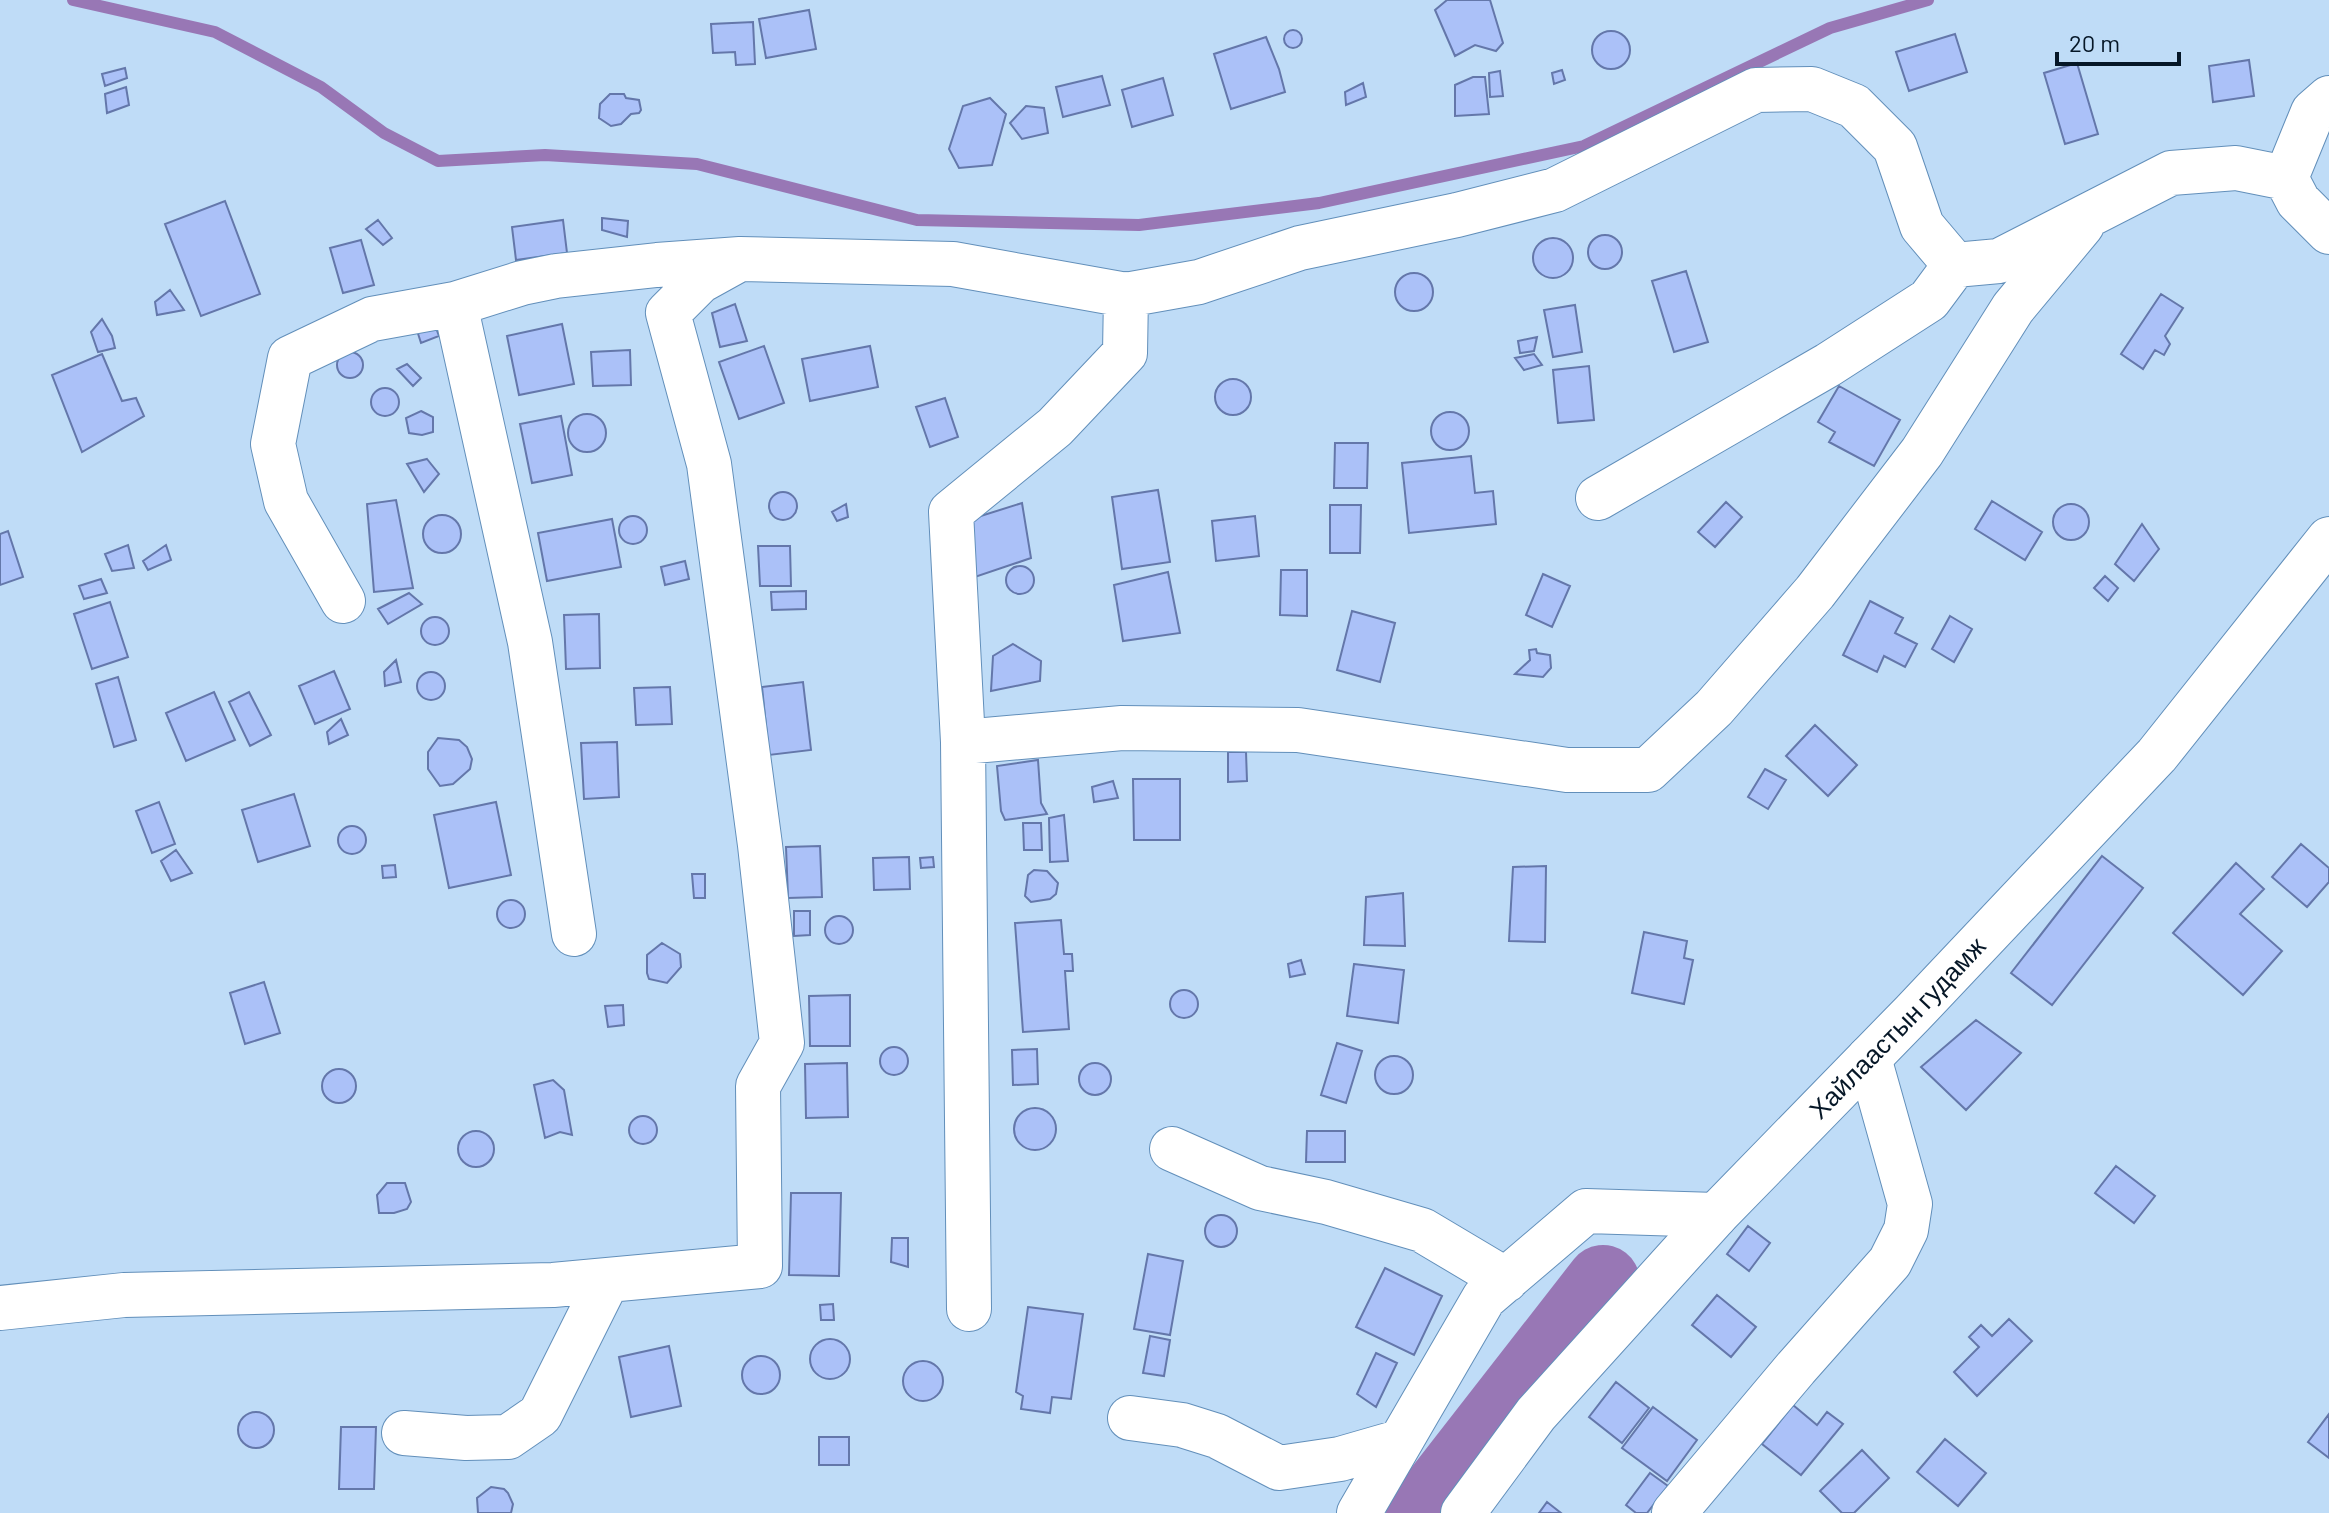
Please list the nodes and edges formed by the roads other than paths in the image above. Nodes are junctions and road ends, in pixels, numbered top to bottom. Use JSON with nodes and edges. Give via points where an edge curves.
{"nodes":[{"id":1,"x":2329,"y":98,"type":"edge"},
{"id":2,"x":2286,"y":178,"type":"junction"},
{"id":3,"x":2094,"y":211,"type":"junction"},
{"id":4,"x":2329,"y":232,"type":"edge"},
{"id":5,"x":740,"y":259,"type":"junction"},
{"id":6,"x":1955,"y":265,"type":"junction"},
{"id":7,"x":1126,"y":295,"type":"junction"},
{"id":8,"x":455,"y":304,"type":"junction"},
{"id":9,"x":1598,"y":498,"type":"dead end"},
{"id":10,"x":2329,"y":539,"type":"edge"},
{"id":11,"x":343,"y":601,"type":"dead end"},
{"id":12,"x":963,"y":742,"type":"junction"},
{"id":13,"x":574,"y":934,"type":"dead end"},
{"id":14,"x":1869,"y":1058,"type":"junction"},
{"id":15,"x":1172,"y":1149,"type":"dead end"},
{"id":16,"x":1716,"y":1215,"type":"junction"},
{"id":17,"x":1506,"y":1280,"type":"junction"},
{"id":18,"x":607,"y":1281,"type":"junction"},
{"id":19,"x":0,"y":1308,"type":"edge"},
{"id":20,"x":969,"y":1309,"type":"dead end"},
{"id":21,"x":1130,"y":1418,"type":"dead end"},
{"id":22,"x":404,"y":1433,"type":"dead end"},
{"id":23,"x":1399,"y":1442,"type":"junction"},
{"id":24,"x":1359,"y":1513,"type":"edge"},
{"id":25,"x":1463,"y":1513,"type":"edge"},
{"id":26,"x":1674,"y":1513,"type":"edge"}],
"edges":[{"from":1,"to":2,"type":"street","via":[[2313,112]]},
{"from":2,"to":3,"type":"street","via":[[2236,168],[2171,173]]},
{"from":2,"to":4,"type":"street","via":[[2298,201]]},
{"from":3,"to":6,"type":"street","via":[[1999,261]]},
{"from":3,"to":12,"type":"street","via":[[2013,308],[1922,452],[1815,592],[1714,708],[1648,770],[1567,770],[1298,730],[1122,728]]},
{"from":5,"to":7,"type":"street","via":[[953,264]]},
{"from":5,"to":8,"type":"street","via":[[556,276]]},
{"from":5,"to":18,"type":"street","via":[[700,281],[668,313],[709,464],[782,1043],[758,1086],[760,1266]]},
{"from":6,"to":7,"type":"street","via":[[1922,226],[1895,147],[1854,106],[1812,89],[1756,90],[1555,190],[1300,248],[1199,282]]},
{"from":6,"to":9,"type":"street","via":[[1929,300]]},
{"from":7,"to":12,"type":"street","via":[[1125,353],[1055,427],[951,512]]},
{"from":8,"to":11,"type":"street","via":[[372,319],[290,358],[273,444],[286,501]]},
{"from":8,"to":13,"type":"street","via":[[530,642]]},
{"from":10,"to":14,"type":"street","name":"Хайлаастын гудамж","via":[[2157,755]]},
{"from":12,"to":20,"type":"street"},
{"from":14,"to":16,"type":"street","name":"Хайлаастын гудамж"},
{"from":14,"to":26,"type":"street","via":[[1910,1204],[1906,1230],[1890,1262]]},
{"from":15,"to":17,"type":"street","via":[[1260,1188],[1422,1230]]},
{"from":16,"to":17,"type":"street","via":[[1586,1211]]},
{"from":16,"to":25,"type":"street","name":"Хайлаастын гудамж","via":[[1536,1414]]},
{"from":17,"to":23,"type":"street","via":[[1484,1298]]},
{"from":18,"to":19,"type":"street","via":[[124,1295]]},
{"from":18,"to":22,"type":"street","via":[[540,1415],[508,1437]]},
{"from":21,"to":23,"type":"street","via":[[1217,1436],[1279,1468],[1340,1459]]},
{"from":23,"to":24,"type":"street"}]}
